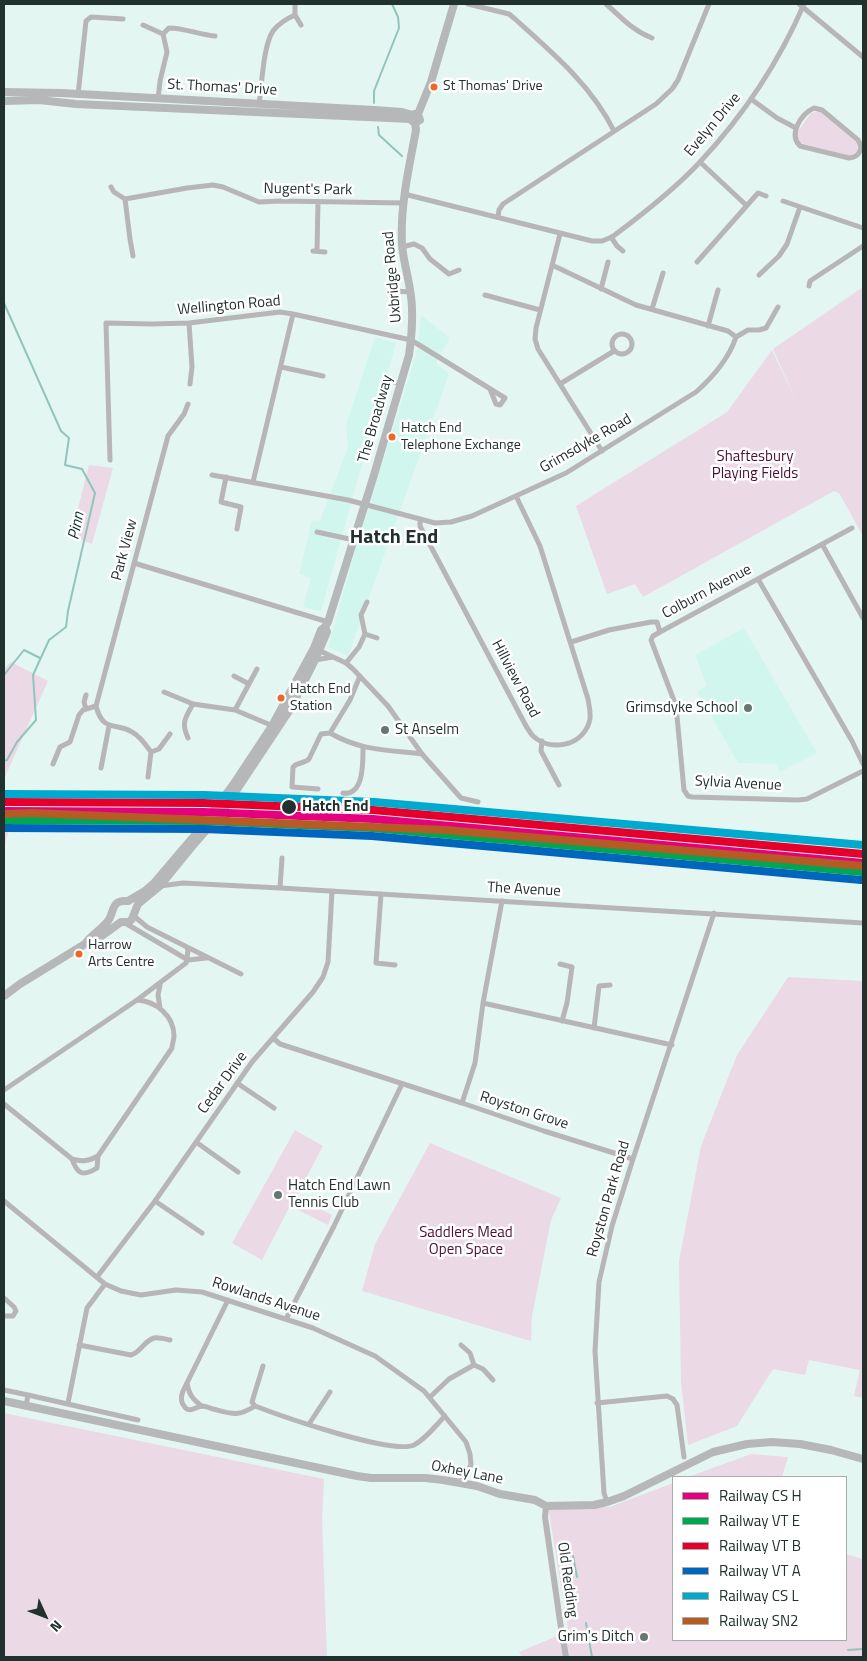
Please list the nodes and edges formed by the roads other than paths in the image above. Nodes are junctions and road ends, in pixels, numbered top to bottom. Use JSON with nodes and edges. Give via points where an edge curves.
{"nodes":[{"id":1,"x":295,"y":4,"type":"edge"},
{"id":2,"x":454,"y":4,"type":"edge"},
{"id":3,"x":468,"y":4,"type":"edge"},
{"id":4,"x":606,"y":4,"type":"edge"},
{"id":5,"x":709,"y":4,"type":"edge"},
{"id":6,"x":802,"y":5,"type":"edge"},
{"id":7,"x":295,"y":15,"type":"junction"},
{"id":8,"x":123,"y":19,"type":"dead end"},
{"id":9,"x":143,"y":25,"type":"dead end"},
{"id":10,"x":301,"y":25,"type":"dead end"},
{"id":11,"x":163,"y":34,"type":"junction"},
{"id":12,"x":215,"y":36,"type":"dead end"},
{"id":13,"x":652,"y":38,"type":"dead end"},
{"id":14,"x":863,"y":57,"type":"edge"},
{"id":15,"x":4,"y":92,"type":"edge"},
{"id":16,"x":78,"y":95,"type":"junction"},
{"id":17,"x":40,"y":96,"type":"junction"},
{"id":18,"x":158,"y":99,"type":"junction"},
{"id":19,"x":752,"y":99,"type":"junction"},
{"id":20,"x":4,"y":101,"type":"edge"},
{"id":21,"x":201,"y":101,"type":"junction"},
{"id":22,"x":259,"y":104,"type":"junction"},
{"id":23,"x":200,"y":110,"type":"junction"},
{"id":24,"x":379,"y":114,"type":"junction"},
{"id":25,"x":414,"y":118,"type":"junction"},
{"id":26,"x":796,"y":128,"type":"junction"},
{"id":27,"x":614,"y":131,"type":"junction"},
{"id":28,"x":700,"y":162,"type":"junction"},
{"id":29,"x":111,"y":187,"type":"dead end"},
{"id":30,"x":404,"y":194,"type":"junction"},
{"id":31,"x":766,"y":196,"type":"dead end"},
{"id":32,"x":125,"y":199,"type":"junction"},
{"id":33,"x":783,"y":201,"type":"dead end"},
{"id":34,"x":318,"y":202,"type":"junction"},
{"id":35,"x":403,"y":203,"type":"junction"},
{"id":36,"x":746,"y":205,"type":"junction"},
{"id":37,"x":800,"y":207,"type":"junction"},
{"id":38,"x":498,"y":217,"type":"junction"},
{"id":39,"x":863,"y":228,"type":"edge"},
{"id":40,"x":560,"y":234,"type":"junction"},
{"id":41,"x":611,"y":237,"type":"junction"},
{"id":42,"x":863,"y":246,"type":"edge"},
{"id":43,"x":402,"y":247,"type":"junction"},
{"id":44,"x":623,"y":251,"type":"dead end"},
{"id":45,"x":324,"y":252,"type":"dead end"},
{"id":46,"x":133,"y":256,"type":"dead end"},
{"id":47,"x":608,"y":262,"type":"dead end"},
{"id":48,"x":697,"y":262,"type":"dead end"},
{"id":49,"x":552,"y":265,"type":"junction"},
{"id":50,"x":459,"y":270,"type":"dead end"},
{"id":51,"x":663,"y":273,"type":"dead end"},
{"id":52,"x":759,"y":276,"type":"dead end"},
{"id":53,"x":393,"y":286,"type":"dead end"},
{"id":54,"x":809,"y":286,"type":"dead end"},
{"id":55,"x":601,"y":289,"type":"junction"},
{"id":56,"x":718,"y":290,"type":"dead end"},
{"id":57,"x":411,"y":292,"type":"junction"},
{"id":58,"x":484,"y":295,"type":"dead end"},
{"id":59,"x":778,"y":308,"type":"dead end"},
{"id":60,"x":652,"y":309,"type":"junction"},
{"id":61,"x":540,"y":310,"type":"junction"},
{"id":62,"x":293,"y":314,"type":"junction"},
{"id":63,"x":189,"y":323,"type":"junction"},
{"id":64,"x":708,"y":326,"type":"junction"},
{"id":65,"x":736,"y":337,"type":"junction"},
{"id":66,"x":411,"y":340,"type":"junction"},
{"id":67,"x":614,"y":350,"type":"dead end"},
{"id":68,"x":281,"y":367,"type":"junction"},
{"id":69,"x":322,"y":376,"type":"dead end"},
{"id":70,"x":390,"y":381,"type":"dead end"},
{"id":71,"x":190,"y":384,"type":"dead end"},
{"id":72,"x":401,"y":384,"type":"junction"},
{"id":73,"x":560,"y":384,"type":"junction"},
{"id":74,"x":490,"y":389,"type":"dead end"},
{"id":75,"x":188,"y":404,"type":"dead end"},
{"id":76,"x":602,"y":452,"type":"junction"},
{"id":77,"x":110,"y":460,"type":"dead end"},
{"id":78,"x":212,"y":475,"type":"dead end"},
{"id":79,"x":226,"y":477,"type":"junction"},
{"id":80,"x":252,"y":482,"type":"junction"},
{"id":81,"x":516,"y":496,"type":"junction"},
{"id":82,"x":365,"y":505,"type":"junction"},
{"id":83,"x":420,"y":519,"type":"junction"},
{"id":84,"x":237,"y":528,"type":"dead end"},
{"id":85,"x":852,"y":528,"type":"dead end"},
{"id":86,"x":317,"y":532,"type":"dead end"},
{"id":87,"x":354,"y":540,"type":"junction"},
{"id":88,"x":822,"y":544,"type":"junction"},
{"id":89,"x":134,"y":563,"type":"junction"},
{"id":90,"x":758,"y":579,"type":"junction"},
{"id":91,"x":367,"y":602,"type":"dead end"},
{"id":92,"x":863,"y":618,"type":"edge"},
{"id":93,"x":326,"y":625,"type":"junction"},
{"id":94,"x":660,"y":632,"type":"junction"},
{"id":95,"x":364,"y":634,"type":"junction"},
{"id":96,"x":377,"y":638,"type":"dead end"},
{"id":97,"x":570,"y":642,"type":"junction"},
{"id":98,"x":317,"y":649,"type":"junction"},
{"id":99,"x":334,"y":657,"type":"junction"},
{"id":100,"x":315,"y":660,"type":"junction"},
{"id":101,"x":346,"y":663,"type":"junction"},
{"id":102,"x":257,"y":669,"type":"dead end"},
{"id":103,"x":234,"y":676,"type":"dead end"},
{"id":104,"x":360,"y":676,"type":"junction"},
{"id":105,"x":249,"y":684,"type":"junction"},
{"id":106,"x":164,"y":692,"type":"dead end"},
{"id":107,"x":86,"y":695,"type":"dead end"},
{"id":108,"x":193,"y":704,"type":"junction"},
{"id":109,"x":96,"y":706,"type":"junction"},
{"id":110,"x":86,"y":709,"type":"junction"},
{"id":111,"x":235,"y":710,"type":"junction"},
{"id":112,"x":109,"y":726,"type":"junction"},
{"id":113,"x":275,"y":727,"type":"junction"},
{"id":114,"x":330,"y":733,"type":"junction"},
{"id":115,"x":170,"y":734,"type":"dead end"},
{"id":116,"x":188,"y":738,"type":"dead end"},
{"id":117,"x":542,"y":741,"type":"junction"},
{"id":118,"x":363,"y":748,"type":"junction"},
{"id":119,"x":151,"y":752,"type":"junction"},
{"id":120,"x":422,"y":754,"type":"junction"},
{"id":121,"x":54,"y":764,"type":"dead end"},
{"id":122,"x":863,"y":764,"type":"edge"},
{"id":123,"x":101,"y":768,"type":"dead end"},
{"id":124,"x":863,"y":772,"type":"edge"},
{"id":125,"x":148,"y":777,"type":"dead end"},
{"id":126,"x":559,"y":785,"type":"dead end"},
{"id":127,"x":318,"y":790,"type":"dead end"},
{"id":128,"x":343,"y":793,"type":"dead end"},
{"id":129,"x":478,"y":802,"type":"dead end"},
{"id":130,"x":282,"y":858,"type":"dead end"},
{"id":131,"x":166,"y":874,"type":"junction"},
{"id":132,"x":183,"y":883,"type":"junction"},
{"id":133,"x":160,"y":886,"type":"junction"},
{"id":134,"x":280,"y":888,"type":"junction"},
{"id":135,"x":332,"y":891,"type":"junction"},
{"id":136,"x":381,"y":894,"type":"junction"},
{"id":137,"x":128,"y":901,"type":"junction"},
{"id":138,"x":502,"y":901,"type":"junction"},
{"id":139,"x":113,"y":912,"type":"junction"},
{"id":140,"x":135,"y":913,"type":"junction"},
{"id":141,"x":714,"y":914,"type":"junction"},
{"id":142,"x":122,"y":922,"type":"junction"},
{"id":143,"x":863,"y":923,"type":"edge"},
{"id":144,"x":85,"y":944,"type":"junction"},
{"id":145,"x":187,"y":947,"type":"junction"},
{"id":146,"x":206,"y":958,"type":"junction"},
{"id":147,"x":188,"y":960,"type":"junction"},
{"id":148,"x":560,"y":964,"type":"dead end"},
{"id":149,"x":396,"y":965,"type":"dead end"},
{"id":150,"x":241,"y":974,"type":"dead end"},
{"id":151,"x":160,"y":984,"type":"junction"},
{"id":152,"x":610,"y":985,"type":"dead end"},
{"id":153,"x":4,"y":996,"type":"edge"},
{"id":154,"x":137,"y":1000,"type":"junction"},
{"id":155,"x":483,"y":1003,"type":"junction"},
{"id":156,"x":160,"y":1008,"type":"junction"},
{"id":157,"x":562,"y":1022,"type":"junction"},
{"id":158,"x":594,"y":1028,"type":"junction"},
{"id":159,"x":273,"y":1038,"type":"junction"},
{"id":160,"x":672,"y":1045,"type":"junction"},
{"id":161,"x":237,"y":1083,"type":"junction"},
{"id":162,"x":402,"y":1084,"type":"junction"},
{"id":163,"x":4,"y":1090,"type":"edge"},
{"id":164,"x":462,"y":1103,"type":"junction"},
{"id":165,"x":4,"y":1104,"type":"edge"},
{"id":166,"x":274,"y":1108,"type":"dead end"},
{"id":167,"x":196,"y":1142,"type":"junction"},
{"id":168,"x":98,"y":1156,"type":"junction"},
{"id":169,"x":72,"y":1159,"type":"junction"},
{"id":170,"x":633,"y":1159,"type":"junction"},
{"id":171,"x":238,"y":1172,"type":"dead end"},
{"id":172,"x":4,"y":1201,"type":"edge"},
{"id":173,"x":155,"y":1201,"type":"junction"},
{"id":174,"x":202,"y":1233,"type":"dead end"},
{"id":175,"x":97,"y":1277,"type":"junction"},
{"id":176,"x":105,"y":1284,"type":"junction"},
{"id":177,"x":4,"y":1298,"type":"edge"},
{"id":178,"x":228,"y":1300,"type":"junction"},
{"id":179,"x":4,"y":1316,"type":"edge"},
{"id":180,"x":286,"y":1319,"type":"junction"},
{"id":181,"x":170,"y":1340,"type":"dead end"},
{"id":182,"x":79,"y":1345,"type":"junction"},
{"id":183,"x":461,"y":1345,"type":"dead end"},
{"id":184,"x":474,"y":1364,"type":"junction"},
{"id":185,"x":264,"y":1366,"type":"dead end"},
{"id":186,"x":493,"y":1380,"type":"dead end"},
{"id":187,"x":187,"y":1382,"type":"junction"},
{"id":188,"x":4,"y":1390,"type":"edge"},
{"id":189,"x":330,"y":1392,"type":"dead end"},
{"id":190,"x":28,"y":1395,"type":"junction"},
{"id":191,"x":430,"y":1397,"type":"junction"},
{"id":192,"x":4,"y":1401,"type":"edge"},
{"id":193,"x":597,"y":1402,"type":"junction"},
{"id":194,"x":68,"y":1403,"type":"junction"},
{"id":195,"x":26,"y":1406,"type":"junction"},
{"id":196,"x":202,"y":1406,"type":"junction"},
{"id":197,"x":255,"y":1406,"type":"junction"},
{"id":198,"x":445,"y":1416,"type":"junction"},
{"id":199,"x":138,"y":1420,"type":"dead end"},
{"id":200,"x":309,"y":1424,"type":"junction"},
{"id":201,"x":684,"y":1457,"type":"dead end"},
{"id":202,"x":863,"y":1460,"type":"edge"},
{"id":203,"x":460,"y":1483,"type":"junction"},
{"id":204,"x":607,"y":1502,"type":"junction"},
{"id":205,"x":546,"y":1506,"type":"junction"},
{"id":206,"x":566,"y":1657,"type":"edge"}],
"edges":[{"from":1,"to":7,"type":"street"},
{"from":2,"to":25,"type":"main road","name":"Uxbridge Road","via":[[431,82]]},
{"from":3,"to":27,"type":"street","via":[[508,14],[515,19],[564,64],[606,114]]},
{"from":4,"to":13,"type":"street","via":[[632,28]]},
{"from":5,"to":27,"type":"street","via":[[672,89],[656,104]]},
{"from":6,"to":14,"type":"street"},
{"from":6,"to":19,"type":"street","name":"Evelyn Drive","via":[[772,67]]},
{"from":7,"to":10,"type":"street"},
{"from":7,"to":22,"type":"street","via":[[282,21],[267,44]]},
{"from":8,"to":16,"type":"street","via":[[92,17],[86,21]]},
{"from":9,"to":11,"type":"street"},
{"from":11,"to":12,"type":"street","via":[[169,28],[178,28]]},
{"from":11,"to":18,"type":"street","via":[[167,52]]},
{"from":15,"to":17,"type":"main road","name":"St. Thomas' Drive","via":[[30,92]]},
{"from":16,"to":17,"type":"main road","name":"St. Thomas' Drive"},
{"from":16,"to":18,"type":"main road","name":"St. Thomas' Drive"},
{"from":17,"to":20,"type":"main road"},
{"from":17,"to":23,"type":"main road","name":"St. Thomas' Drive","via":[[76,104]]},
{"from":18,"to":21,"type":"main road","name":"St. Thomas' Drive"},
{"from":19,"to":26,"type":"street"},
{"from":19,"to":28,"type":"street","name":"Evelyn Drive"},
{"from":21,"to":22,"type":"main road","name":"St. Thomas' Drive"},
{"from":21,"to":23,"type":"street"},
{"from":22,"to":24,"type":"main road","name":"St. Thomas' Drive"},
{"from":23,"to":24,"type":"main road","name":"St. Thomas' Drive"},
{"from":24,"to":25,"type":"main road","name":"St. Thomas' Drive"},
{"from":25,"to":30,"type":"main road","name":"Uxbridge Road","via":[[416,130]]},
{"from":26,"to":26,"type":"street","via":[[808,111],[814,108],[822,110],[858,140],[861,150],[849,158],[800,146],[795,141]]},
{"from":27,"to":38,"type":"street","via":[[503,204]]},
{"from":28,"to":36,"type":"street"},
{"from":28,"to":41,"type":"street","name":"Evelyn Drive","via":[[669,192]]},
{"from":29,"to":32,"type":"street"},
{"from":30,"to":35,"type":"main road","name":"Uxbridge Road"},
{"from":30,"to":38,"type":"street","name":"Evelyn Drive"},
{"from":31,"to":36,"type":"street","via":[[758,194]]},
{"from":32,"to":34,"type":"street","name":"Nugent's Park","via":[[213,185],[258,202]]},
{"from":32,"to":46,"type":"street"},
{"from":33,"to":37,"type":"street"},
{"from":34,"to":35,"type":"street","name":"Nugent's Park"},
{"from":34,"to":45,"type":"street","via":[[315,251]]},
{"from":35,"to":43,"type":"main road","name":"Uxbridge Road"},
{"from":36,"to":48,"type":"street"},
{"from":37,"to":39,"type":"street"},
{"from":37,"to":52,"type":"street","via":[[787,244]]},
{"from":38,"to":40,"type":"street","name":"Evelyn Drive"},
{"from":40,"to":41,"type":"street","name":"Evelyn Drive","via":[[592,241]]},
{"from":40,"to":49,"type":"street"},
{"from":41,"to":44,"type":"street"},
{"from":42,"to":54,"type":"street","via":[[810,281]]},
{"from":43,"to":50,"type":"street","via":[[414,244],[450,274]]},
{"from":43,"to":57,"type":"main road","name":"Uxbridge Road"},
{"from":47,"to":55,"type":"street"},
{"from":49,"to":55,"type":"street"},
{"from":49,"to":61,"type":"street"},
{"from":51,"to":60,"type":"street"},
{"from":53,"to":57,"type":"street","via":[[395,291]]},
{"from":55,"to":60,"type":"street"},
{"from":56,"to":64,"type":"street"},
{"from":57,"to":66,"type":"main road","name":"Uxbridge Road"},
{"from":58,"to":61,"type":"street"},
{"from":59,"to":65,"type":"street","via":[[766,328],[748,330]]},
{"from":60,"to":64,"type":"street"},
{"from":61,"to":73,"type":"street","via":[[536,328],[538,349]]},
{"from":62,"to":63,"type":"street","name":"Wellington Road","via":[[280,312]]},
{"from":62,"to":66,"type":"street","name":"Wellington Road"},
{"from":62,"to":68,"type":"street"},
{"from":63,"to":71,"type":"street"},
{"from":63,"to":77,"type":"street","name":"Wellington Road","via":[[106,323]]},
{"from":64,"to":65,"type":"street"},
{"from":65,"to":76,"type":"street","name":"Grimsdyke Road","via":[[708,382]]},
{"from":66,"to":72,"type":"main road","name":"The Broadway"},
{"from":66,"to":74,"type":"street","name":"Wellington Road"},
{"from":67,"to":73,"type":"street"},
{"from":68,"to":69,"type":"street"},
{"from":68,"to":80,"type":"street"},
{"from":70,"to":72,"type":"street"},
{"from":72,"to":82,"type":"main road","name":"The Broadway"},
{"from":73,"to":76,"type":"street"},
{"from":75,"to":89,"type":"street","name":"Park View","via":[[168,436]]},
{"from":76,"to":81,"type":"street","name":"Grimsdyke Road"},
{"from":78,"to":79,"type":"street","name":"Grimsdyke Road"},
{"from":79,"to":80,"type":"street","name":"Grimsdyke Road"},
{"from":79,"to":84,"type":"street","via":[[221,502],[241,507]]},
{"from":80,"to":82,"type":"street","name":"Grimsdyke Road"},
{"from":81,"to":83,"type":"street","name":"Grimsdyke Road","via":[[451,522]]},
{"from":81,"to":97,"type":"street","via":[[540,546]]},
{"from":82,"to":83,"type":"street","name":"Grimsdyke Road"},
{"from":82,"to":87,"type":"main road"},
{"from":83,"to":117,"type":"street","name":"Hillview Road","via":[[420,526],[526,726]]},
{"from":85,"to":88,"type":"street","name":"Colburn Avenue"},
{"from":86,"to":87,"type":"street"},
{"from":87,"to":93,"type":"main road"},
{"from":88,"to":90,"type":"street","name":"Colburn Avenue"},
{"from":88,"to":92,"type":"street"},
{"from":89,"to":93,"type":"street"},
{"from":89,"to":109,"type":"street","name":"Park View"},
{"from":90,"to":94,"type":"street","name":"Colburn Avenue"},
{"from":90,"to":122,"type":"street"},
{"from":91,"to":95,"type":"street","via":[[361,615]]},
{"from":93,"to":98,"type":"main road","via":[[327,632]]},
{"from":94,"to":97,"type":"street","name":"Colburn Avenue","via":[[657,622],[651,622]]},
{"from":94,"to":124,"type":"street","name":"Sylvia Avenue","via":[[651,640],[676,706],[684,790],[688,796],[807,799]]},
{"from":95,"to":96,"type":"street"},
{"from":95,"to":101,"type":"street","via":[[359,647]]},
{"from":97,"to":117,"type":"street","via":[[588,699],[590,722],[574,741],[562,745]]},
{"from":98,"to":99,"type":"street"},
{"from":98,"to":100,"type":"main road"},
{"from":98,"to":113,"type":"main road"},
{"from":99,"to":100,"type":"street"},
{"from":99,"to":101,"type":"street"},
{"from":100,"to":113,"type":"main road","via":[[291,708]]},
{"from":101,"to":104,"type":"street"},
{"from":102,"to":105,"type":"street"},
{"from":103,"to":105,"type":"street"},
{"from":104,"to":114,"type":"street"},
{"from":104,"to":120,"type":"street","via":[[388,706]]},
{"from":105,"to":111,"type":"street"},
{"from":106,"to":108,"type":"street"},
{"from":107,"to":110,"type":"street"},
{"from":108,"to":111,"type":"street"},
{"from":108,"to":116,"type":"street","via":[[184,721],[183,729]]},
{"from":109,"to":110,"type":"street"},
{"from":109,"to":112,"type":"street","via":[[98,716]]},
{"from":110,"to":121,"type":"street","via":[[79,715],[70,742],[60,747]]},
{"from":111,"to":113,"type":"street"},
{"from":112,"to":119,"type":"street","via":[[132,731]]},
{"from":112,"to":123,"type":"street"},
{"from":113,"to":131,"type":"main road","via":[[237,785]]},
{"from":114,"to":118,"type":"street"},
{"from":114,"to":127,"type":"street","via":[[321,734],[309,759],[293,767],[292,787]]},
{"from":115,"to":119,"type":"street","via":[[159,749]]},
{"from":117,"to":126,"type":"street","via":[[541,751]]},
{"from":118,"to":120,"type":"street"},
{"from":118,"to":128,"type":"street","via":[[358,786],[352,793]]},
{"from":119,"to":125,"type":"street"},
{"from":120,"to":129,"type":"street","via":[[461,798]]},
{"from":130,"to":134,"type":"street"},
{"from":131,"to":132,"type":"street","name":"The Avenue"},
{"from":131,"to":133,"type":"main road"},
{"from":131,"to":137,"type":"main road"},
{"from":132,"to":133,"type":"street","name":"The Avenue"},
{"from":132,"to":134,"type":"street","name":"The Avenue"},
{"from":133,"to":140,"type":"main road","via":[[142,900]]},
{"from":134,"to":135,"type":"street","name":"The Avenue"},
{"from":135,"to":136,"type":"street","name":"The Avenue"},
{"from":135,"to":159,"type":"street","name":"Cedar Drive","via":[[328,962],[323,977]]},
{"from":136,"to":138,"type":"street","name":"The Avenue"},
{"from":136,"to":149,"type":"street","via":[[376,963]]},
{"from":137,"to":139,"type":"main road","via":[[118,902]]},
{"from":137,"to":140,"type":"main road","via":[[133,904]]},
{"from":138,"to":141,"type":"street","name":"The Avenue"},
{"from":138,"to":155,"type":"street","name":"Royston Grove"},
{"from":139,"to":142,"type":"main road","via":[[115,918]]},
{"from":139,"to":144,"type":"main road","via":[[107,923]]},
{"from":140,"to":142,"type":"main road","via":[[129,922]]},
{"from":140,"to":145,"type":"street","via":[[147,927]]},
{"from":141,"to":143,"type":"street","name":"The Avenue"},
{"from":141,"to":160,"type":"street","name":"Royston Park Road"},
{"from":142,"to":144,"type":"main road"},
{"from":142,"to":147,"type":"street"},
{"from":144,"to":153,"type":"main road"},
{"from":145,"to":146,"type":"street"},
{"from":145,"to":147,"type":"street"},
{"from":146,"to":147,"type":"street"},
{"from":146,"to":150,"type":"street"},
{"from":147,"to":151,"type":"street"},
{"from":148,"to":157,"type":"street","via":[[572,967]]},
{"from":151,"to":154,"type":"street"},
{"from":151,"to":156,"type":"street"},
{"from":152,"to":158,"type":"street","via":[[599,986]]},
{"from":154,"to":156,"type":"street"},
{"from":154,"to":163,"type":"street"},
{"from":155,"to":157,"type":"street"},
{"from":155,"to":164,"type":"street","name":"Royston Grove","via":[[476,1063]]},
{"from":156,"to":168,"type":"street","via":[[171,1022],[172,1048]]},
{"from":157,"to":158,"type":"street"},
{"from":158,"to":160,"type":"street"},
{"from":159,"to":161,"type":"street","name":"Cedar Drive"},
{"from":159,"to":162,"type":"street","via":[[280,1044]]},
{"from":160,"to":170,"type":"street","name":"Royston Park Road"},
{"from":161,"to":166,"type":"street"},
{"from":161,"to":167,"type":"street","name":"Cedar Drive"},
{"from":162,"to":164,"type":"street"},
{"from":162,"to":180,"type":"street"},
{"from":164,"to":170,"type":"street","name":"Royston Grove"},
{"from":165,"to":169,"type":"street"},
{"from":167,"to":171,"type":"street"},
{"from":167,"to":173,"type":"street","name":"Cedar Drive"},
{"from":168,"to":169,"type":"street","via":[[80,1162]]},
{"from":168,"to":169,"type":"street","via":[[97,1168],[85,1174],[75,1168]]},
{"from":170,"to":193,"type":"street","name":"Royston Park Road","via":[[599,1282],[595,1351]]},
{"from":172,"to":175,"type":"street","name":"Rowlands Avenue"},
{"from":173,"to":174,"type":"street"},
{"from":173,"to":175,"type":"street","name":"Cedar Drive"},
{"from":175,"to":176,"type":"street","name":"Rowlands Avenue"},
{"from":176,"to":178,"type":"street","name":"Rowlands Avenue","via":[[141,1295],[176,1290],[202,1292]]},
{"from":176,"to":182,"type":"street","via":[[87,1308]]},
{"from":177,"to":179,"type":"street","via":[[16,1312],[13,1316]]},
{"from":178,"to":180,"type":"street","name":"Rowlands Avenue"},
{"from":178,"to":187,"type":"street"},
{"from":180,"to":191,"type":"street","name":"Rowlands Avenue","via":[[376,1356]]},
{"from":181,"to":182,"type":"street","via":[[155,1338],[131,1355]]},
{"from":182,"to":194,"type":"street"},
{"from":183,"to":184,"type":"street","via":[[470,1353]]},
{"from":184,"to":186,"type":"street"},
{"from":184,"to":191,"type":"street"},
{"from":185,"to":197,"type":"street","via":[[252,1402]]},
{"from":187,"to":196,"type":"street","via":[[189,1394]]},
{"from":187,"to":196,"type":"street","via":[[182,1391],[184,1407],[194,1410]]},
{"from":188,"to":190,"type":"street"},
{"from":189,"to":200,"type":"street"},
{"from":190,"to":194,"type":"street"},
{"from":190,"to":195,"type":"street"},
{"from":191,"to":198,"type":"street","name":"Rowlands Avenue"},
{"from":192,"to":195,"type":"main road","name":"Oxhey Lane"},
{"from":193,"to":201,"type":"street","via":[[667,1396],[673,1399],[677,1405]]},
{"from":193,"to":204,"type":"street","name":"Royston Park Road"},
{"from":194,"to":199,"type":"street"},
{"from":195,"to":203,"type":"main road","name":"Oxhey Lane","via":[[357,1476],[426,1478]]},
{"from":196,"to":197,"type":"street","via":[[232,1414],[244,1413]]},
{"from":197,"to":200,"type":"street"},
{"from":198,"to":200,"type":"street","via":[[424,1438],[402,1448],[363,1441]]},
{"from":198,"to":203,"type":"street","name":"Rowlands Avenue","via":[[466,1442],[470,1454],[471,1465]]},
{"from":202,"to":204,"type":"main road","name":"Oxhey Lane","via":[[800,1444],[740,1445],[713,1452]]},
{"from":203,"to":205,"type":"main road","name":"Oxhey Lane","via":[[535,1500]]},
{"from":204,"to":205,"type":"main road","name":"Oxhey Lane"},
{"from":205,"to":206,"type":"street","name":"Old Redding"}]}
